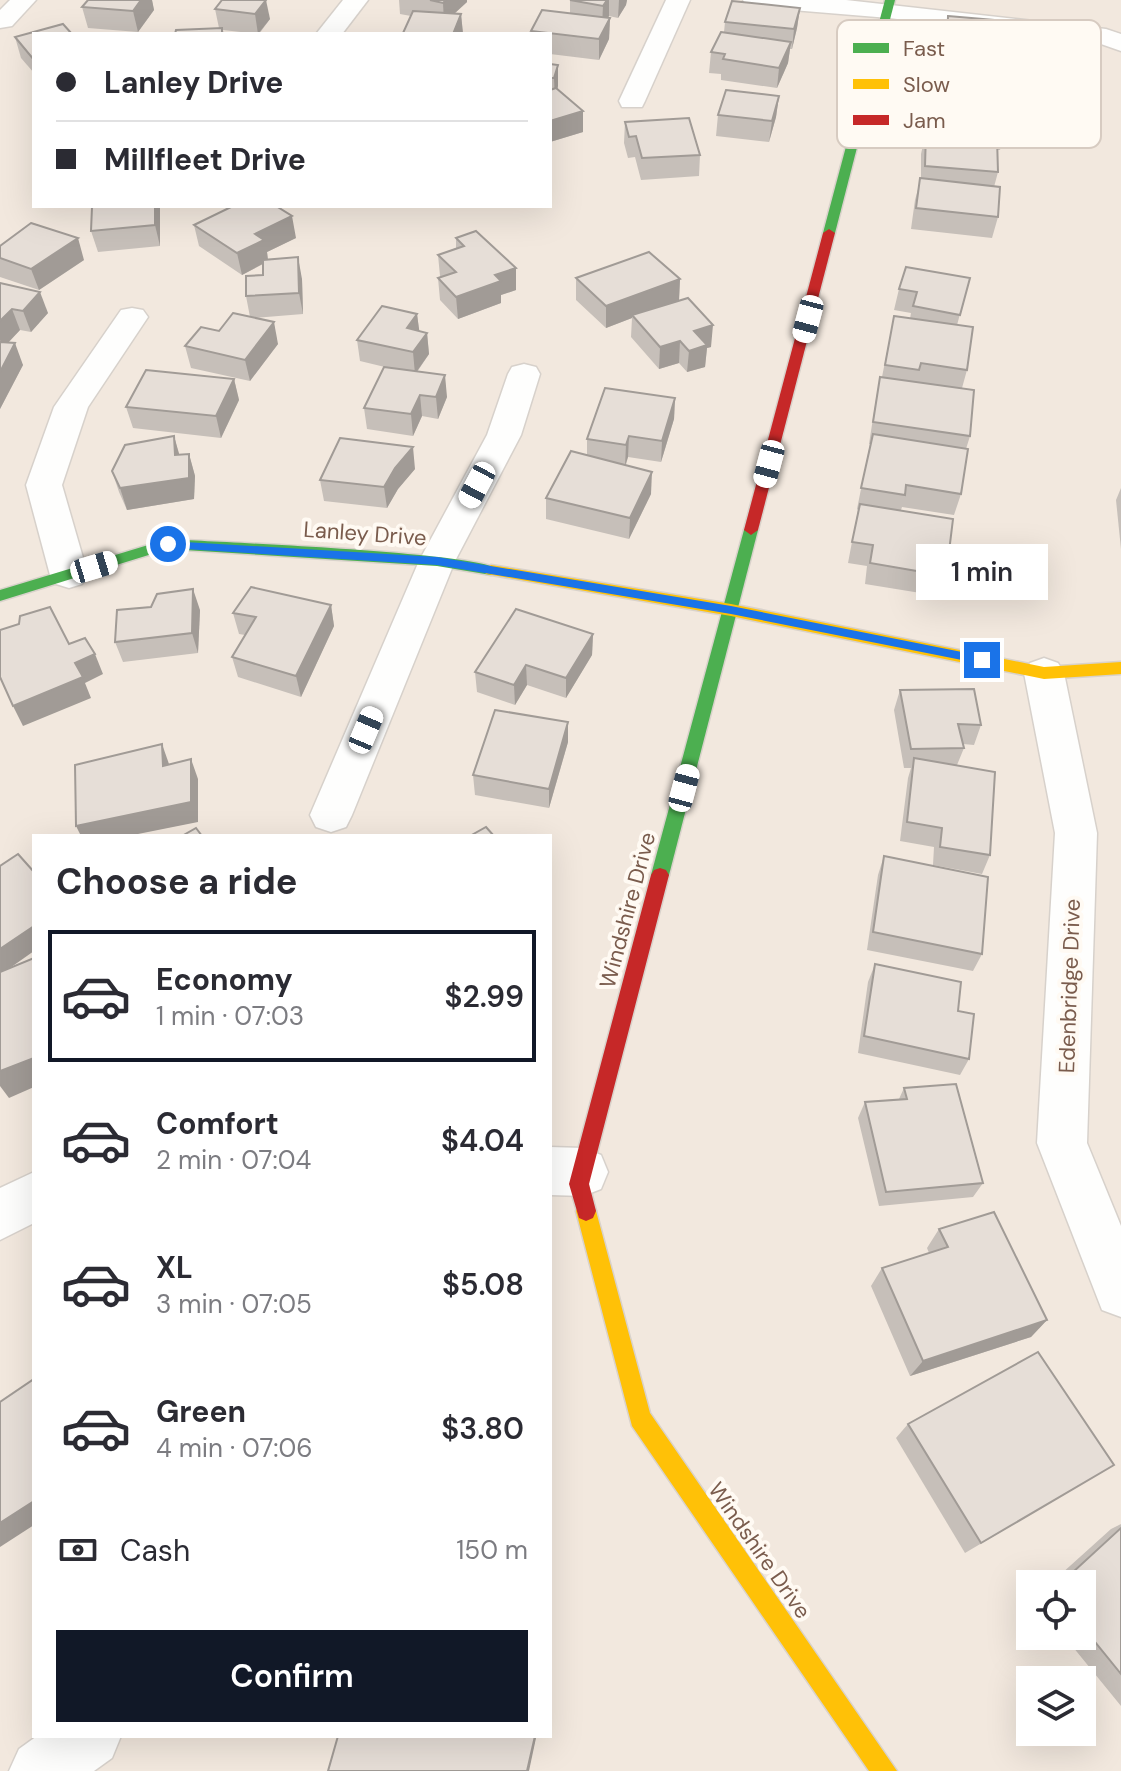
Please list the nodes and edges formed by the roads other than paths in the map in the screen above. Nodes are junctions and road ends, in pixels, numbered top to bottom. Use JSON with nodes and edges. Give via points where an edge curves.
{"nodes":[{"id":1,"x":24,"y":0,"type":"edge"},
{"id":2,"x":356,"y":0,"type":"edge"},
{"id":3,"x":678,"y":0,"type":"edge"},
{"id":4,"x":755,"y":0,"type":"edge"},
{"id":5,"x":890,"y":6,"type":"edge"},
{"id":6,"x":988,"y":20,"type":"edge"},
{"id":7,"x":3,"y":21,"type":"dead end"},
{"id":8,"x":331,"y":32,"type":"edge"},
{"id":9,"x":1101,"y":36,"type":"edge"},
{"id":10,"x":1121,"y":43,"type":"edge"},
{"id":11,"x":632,"y":101,"type":"dead end"},
{"id":12,"x":853,"y":148,"type":"edge"},
{"id":13,"x":132,"y":317,"type":"dead end"},
{"id":14,"x":524,"y":374,"type":"dead end"},
{"id":15,"x":437,"y":561,"type":"junction"},
{"id":16,"x":69,"y":575,"type":"junction"},
{"id":17,"x":0,"y":596,"type":"edge"},
{"id":18,"x":731,"y":610,"type":"junction"},
{"id":19,"x":1121,"y":668,"type":"edge"},
{"id":20,"x":1044,"y":673,"type":"junction"},
{"id":21,"x":331,"y":815,"type":"dead end"},
{"id":22,"x":566,"y":1172,"type":"edge"},
{"id":23,"x":32,"y":1197,"type":"edge"},
{"id":24,"x":0,"y":1215,"type":"edge"},
{"id":25,"x":1121,"y":1291,"type":"edge"},
{"id":26,"x":87,"y":1738,"type":"edge"},
{"id":27,"x":41,"y":1771,"type":"edge"},
{"id":28,"x":884,"y":1771,"type":"edge"}],
"edges":[{"from":1,"to":7,"type":"street"},
{"from":2,"to":8,"type":"street"},
{"from":3,"to":11,"type":"street"},
{"from":4,"to":5,"type":"street"},
{"from":5,"to":6,"type":"street"},
{"from":9,"to":10,"type":"street"},
{"from":12,"to":18,"type":"street","name":"Windshire Drive"},
{"from":13,"to":16,"type":"street","via":[[71,407],[44,485]]},
{"from":14,"to":15,"type":"street","via":[[504,435]]},
{"from":15,"to":16,"type":"street","name":"Lanley Drive","via":[[168,544]]},
{"from":15,"to":18,"type":"street","name":"Lanley Drive"},
{"from":15,"to":21,"type":"street"},
{"from":16,"to":17,"type":"street","name":"Lanley Drive"},
{"from":18,"to":20,"type":"street","name":"Lanley Drive"},
{"from":18,"to":22,"type":"street","name":"Windshire Drive"},
{"from":19,"to":20,"type":"street","name":"Lanley Drive"},
{"from":20,"to":25,"type":"street","name":"Edenbridge Drive","via":[[1076,833],[1062,1143]]},
{"from":22,"to":28,"type":"street","name":"Windshire Drive","via":[[579,1184],[640,1418]]},
{"from":23,"to":24,"type":"street"},
{"from":26,"to":27,"type":"street"}]}
